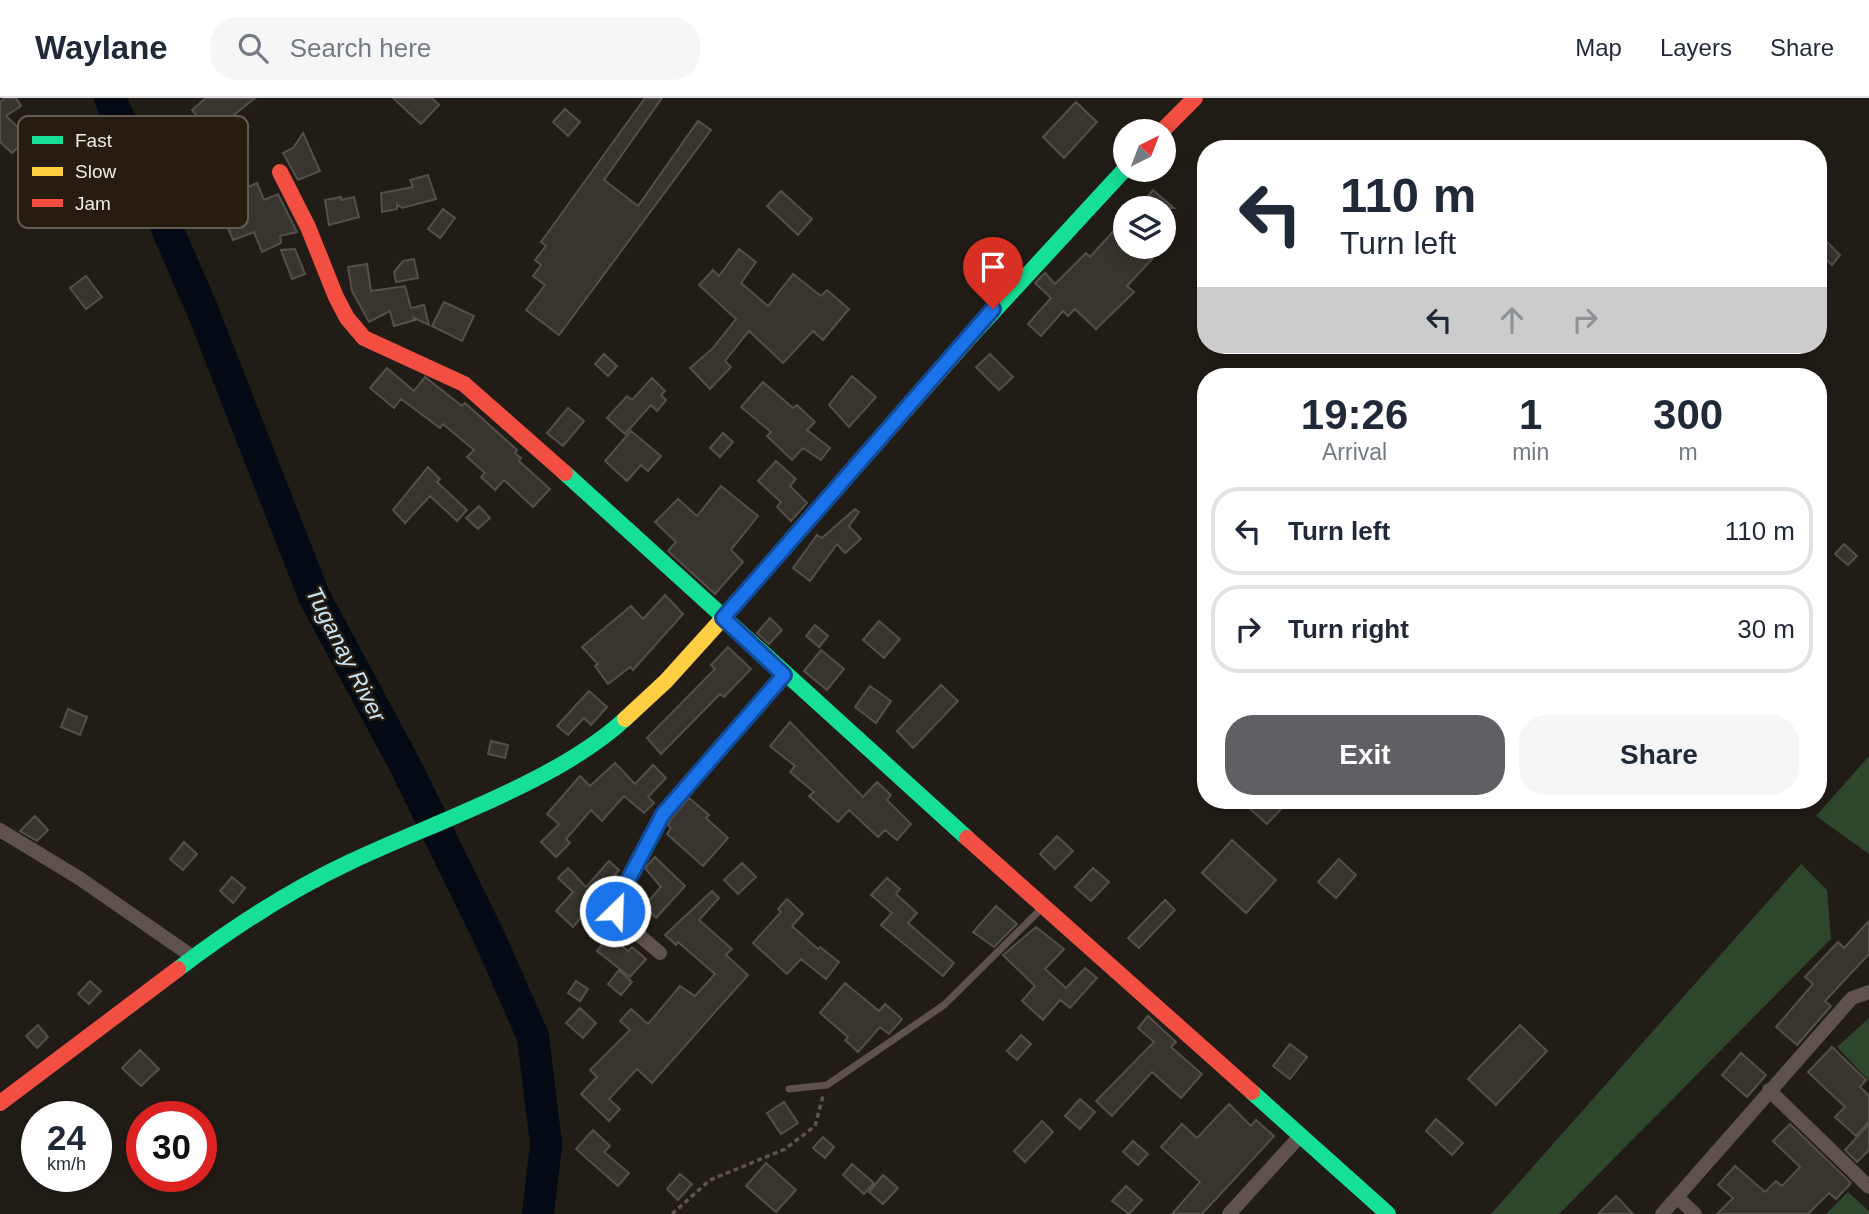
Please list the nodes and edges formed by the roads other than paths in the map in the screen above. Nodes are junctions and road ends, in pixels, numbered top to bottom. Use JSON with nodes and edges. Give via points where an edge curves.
{"nodes":[{"id":1,"x":1195,"y":98,"type":"edge"},
{"id":2,"x":1174,"y":119,"type":"edge"},
{"id":3,"x":280,"y":172,"type":"dead end"},
{"id":4,"x":1113,"y":182,"type":"edge"},
{"id":5,"x":723,"y":618,"type":"junction"},
{"id":6,"x":784,"y":675,"type":"junction"},
{"id":7,"x":0,"y":831,"type":"edge"},
{"id":8,"x":1045,"y":905,"type":"junction"},
{"id":9,"x":660,"y":953,"type":"dead end"},
{"id":10,"x":192,"y":957,"type":"junction"},
{"id":11,"x":1869,"y":992,"type":"edge"},
{"id":12,"x":789,"y":1089,"type":"dead end"},
{"id":13,"x":1769,"y":1090,"type":"junction"},
{"id":14,"x":0,"y":1103,"type":"edge"},
{"id":15,"x":1301,"y":1135,"type":"junction"},
{"id":16,"x":1869,"y":1187,"type":"edge"},
{"id":17,"x":1676,"y":1197,"type":"junction"},
{"id":18,"x":1229,"y":1214,"type":"edge"},
{"id":19,"x":1388,"y":1214,"type":"edge"},
{"id":20,"x":1662,"y":1214,"type":"edge"},
{"id":21,"x":1695,"y":1214,"type":"edge"}],
"edges":[{"from":1,"to":2,"type":"street"},
{"from":3,"to":5,"type":"street","via":[[336,297],[364,338],[464,384]]},
{"from":4,"to":5,"type":"street","via":[[993,309]]},
{"from":5,"to":6,"type":"street"},
{"from":5,"to":10,"type":"street","via":[[666,681],[609,734],[546,773],[309,882]]},
{"from":6,"to":8,"type":"street"},
{"from":6,"to":9,"type":"street","via":[[663,814],[616,903],[619,918]]},
{"from":7,"to":10,"type":"street","via":[[79,878]]},
{"from":8,"to":12,"type":"lane","via":[[944,1004],[827,1085]]},
{"from":8,"to":15,"type":"street"},
{"from":10,"to":14,"type":"street"},
{"from":11,"to":13,"type":"street","via":[[1852,998]]},
{"from":13,"to":16,"type":"street"},
{"from":13,"to":17,"type":"street"},
{"from":15,"to":18,"type":"street"},
{"from":15,"to":19,"type":"street"},
{"from":17,"to":20,"type":"street"},
{"from":17,"to":21,"type":"street"}]}
